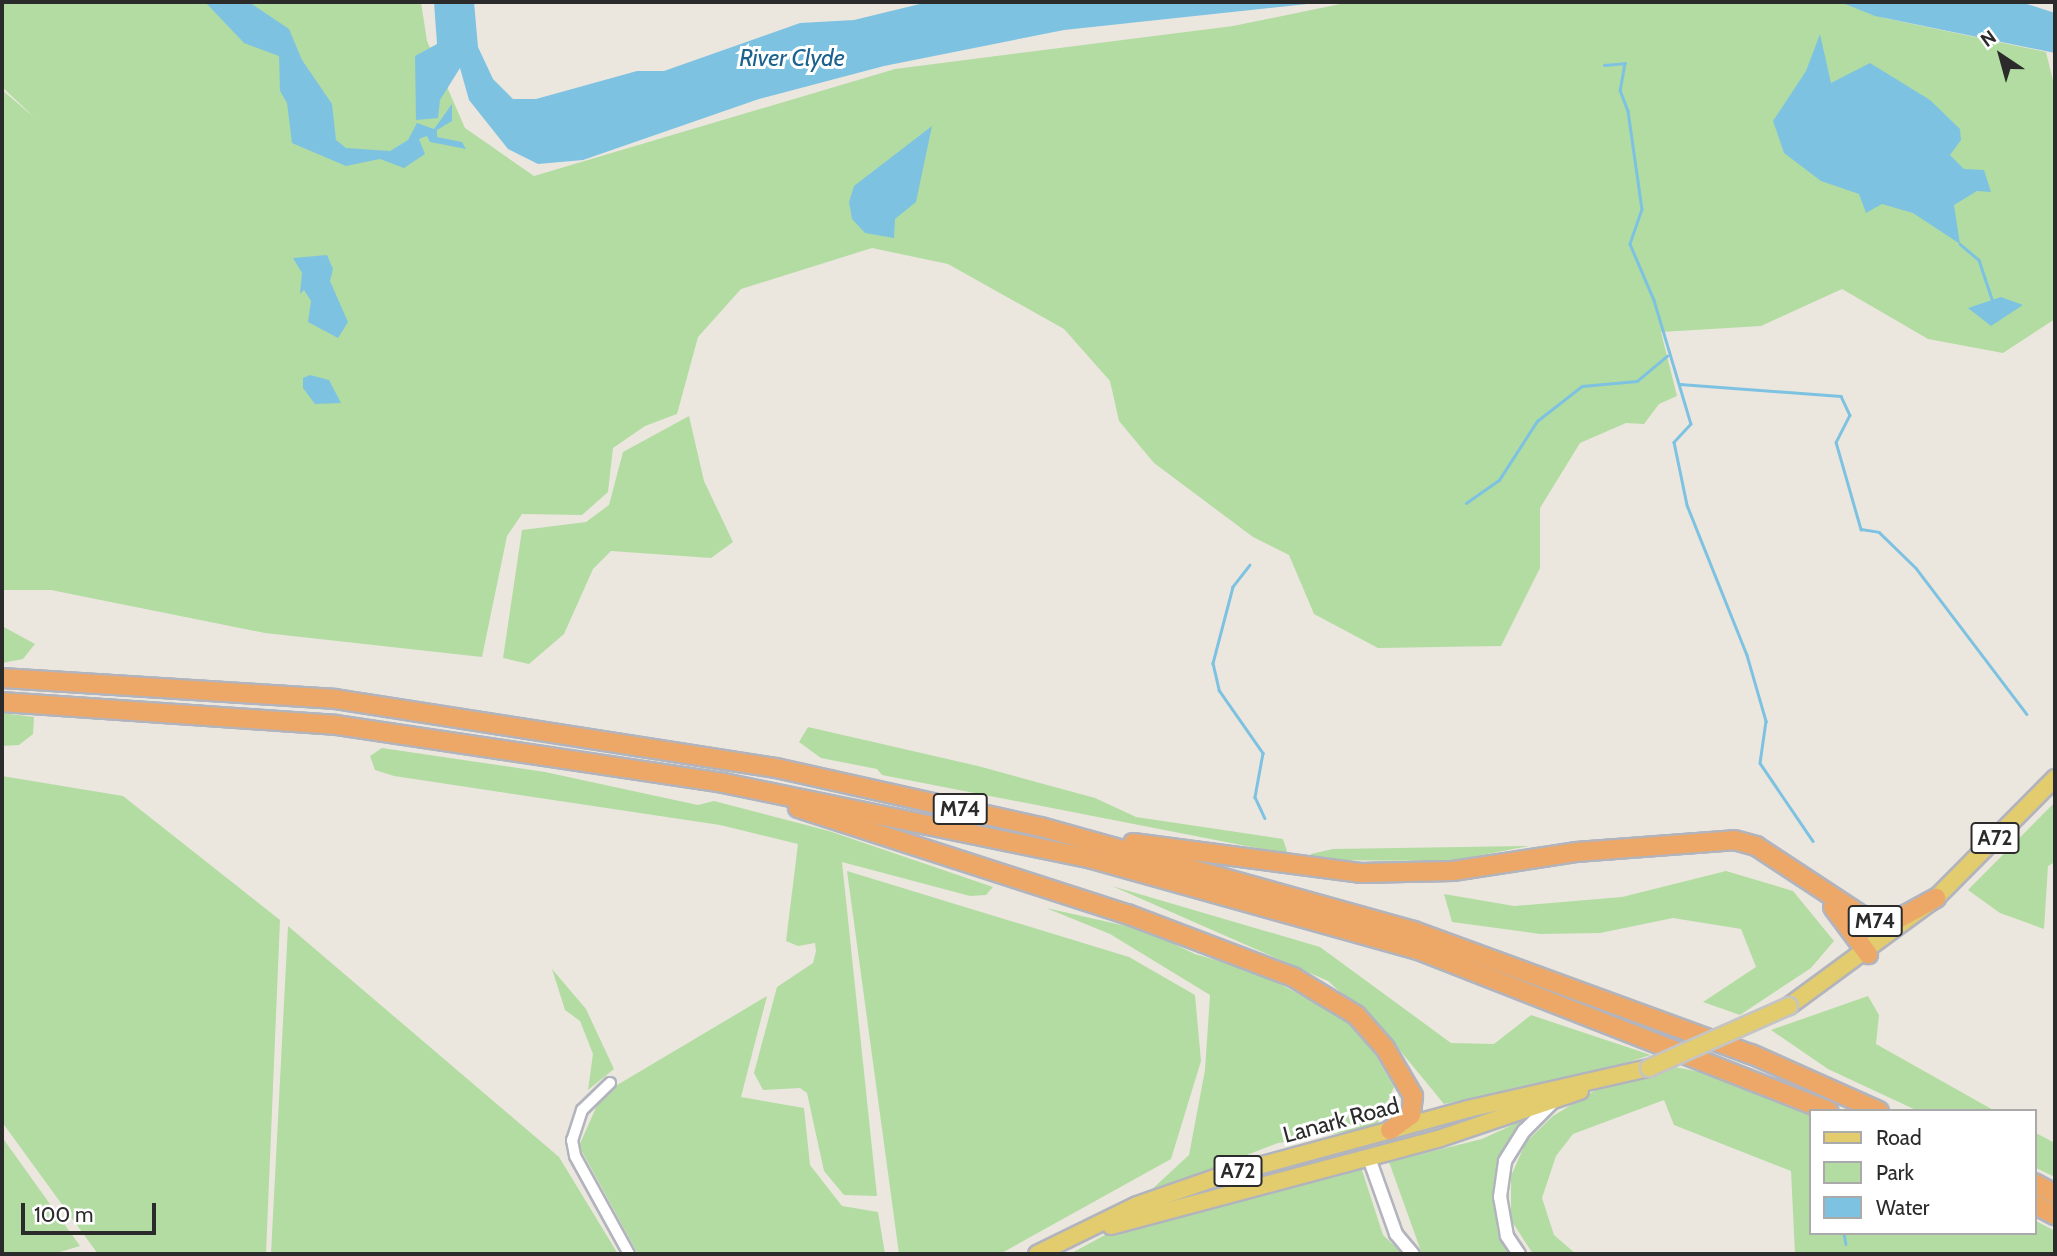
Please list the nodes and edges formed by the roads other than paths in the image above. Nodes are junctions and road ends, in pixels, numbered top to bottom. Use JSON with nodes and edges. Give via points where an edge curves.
{"nodes":[{"id":1,"x":2,"y":678,"type":"edge"},
{"id":2,"x":2,"y":702,"type":"edge"},
{"id":3,"x":2055,"y":778,"type":"edge"},
{"id":4,"x":723,"y":783,"type":"junction"},
{"id":5,"x":1060,"y":832,"type":"junction"},
{"id":6,"x":1816,"y":889,"type":"junction"},
{"id":7,"x":1936,"y":898,"type":"junction"},
{"id":8,"x":1868,"y":954,"type":"junction"},
{"id":9,"x":1605,"y":1080,"type":"junction"},
{"id":10,"x":610,"y":1083,"type":"dead end"},
{"id":11,"x":1413,"y":1096,"type":"junction"},
{"id":12,"x":1551,"y":1104,"type":"junction"},
{"id":13,"x":1824,"y":1109,"type":"edge"},
{"id":14,"x":1875,"y":1109,"type":"edge"},
{"id":15,"x":1532,"y":1110,"type":"junction"},
{"id":16,"x":1426,"y":1121,"type":"junction"},
{"id":17,"x":1383,"y":1133,"type":"junction"},
{"id":18,"x":1369,"y":1158,"type":"junction"},
{"id":19,"x":2036,"y":1184,"type":"edge"},
{"id":20,"x":2055,"y":1194,"type":"edge"},
{"id":21,"x":2036,"y":1205,"type":"edge"},
{"id":22,"x":2055,"y":1215,"type":"edge"},
{"id":23,"x":1058,"y":1243,"type":"junction"},
{"id":24,"x":629,"y":1254,"type":"edge"},
{"id":25,"x":1037,"y":1254,"type":"edge"},
{"id":26,"x":1413,"y":1254,"type":"edge"},
{"id":27,"x":1519,"y":1254,"type":"edge"}],
"edges":[{"from":1,"to":5,"type":"highway","number":"M74","via":[[335,699],[776,768]]},
{"from":2,"to":4,"type":"highway","number":"M74","via":[[336,725]]},
{"from":3,"to":7,"type":"main road","name":"Lanark Road","number":"A72"},
{"from":4,"to":11,"type":"highway","number":"M74","via":[[1127,914],[1293,977],[1356,1014],[1385,1048]]},
{"from":4,"to":13,"type":"highway","number":"M74","via":[[1092,859],[1418,950]]},
{"from":5,"to":6,"type":"highway","number":"M74","via":[[1360,873],[1452,872],[1576,852],[1734,841],[1756,846]]},
{"from":5,"to":14,"type":"highway","number":"M74","via":[[1414,931],[1751,1054]]},
{"from":6,"to":7,"type":"highway","number":"M74","via":[[1856,914],[1884,922]]},
{"from":6,"to":8,"type":"highway","number":"M74"},
{"from":7,"to":8,"type":"main road","name":"Lanark Road","number":"A72"},
{"from":8,"to":9,"type":"main road","name":"Lanark Road","number":"A72","bridge":true,"via":[[1789,1006],[1649,1068]]},
{"from":9,"to":12,"type":"main road","name":"Lanark Road","number":"A72"},
{"from":9,"to":16,"type":"main road","name":"Lanark Road","number":"A72"},
{"from":10,"to":24,"type":"street","via":[[582,1110],[572,1140],[575,1156]]},
{"from":11,"to":16,"type":"highway","number":"M74"},
{"from":11,"to":17,"type":"highway","via":[[1411,1115]]},
{"from":12,"to":15,"type":"main road","name":"Lanark Road","number":"A72"},
{"from":12,"to":27,"type":"street","via":[[1524,1131],[1505,1161],[1500,1197],[1507,1236]]},
{"from":15,"to":16,"type":"main road","number":"A72","via":[[1437,1131]]},
{"from":15,"to":18,"type":"main road","name":"Lanark Road","number":"A72"},
{"from":16,"to":17,"type":"main road","name":"Lanark Road","number":"A72"},
{"from":17,"to":18,"type":"main road"},
{"from":17,"to":23,"type":"main road","name":"Lanark Road","number":"A72","via":[[1195,1185],[1137,1205]]},
{"from":18,"to":23,"type":"main road","name":"Lanark Road","number":"A72"},
{"from":18,"to":26,"type":"street","via":[[1396,1234]]},
{"from":19,"to":20,"type":"highway"},
{"from":21,"to":22,"type":"highway"},
{"from":23,"to":25,"type":"main road","name":"Lanark Road","number":"A72"}]}
